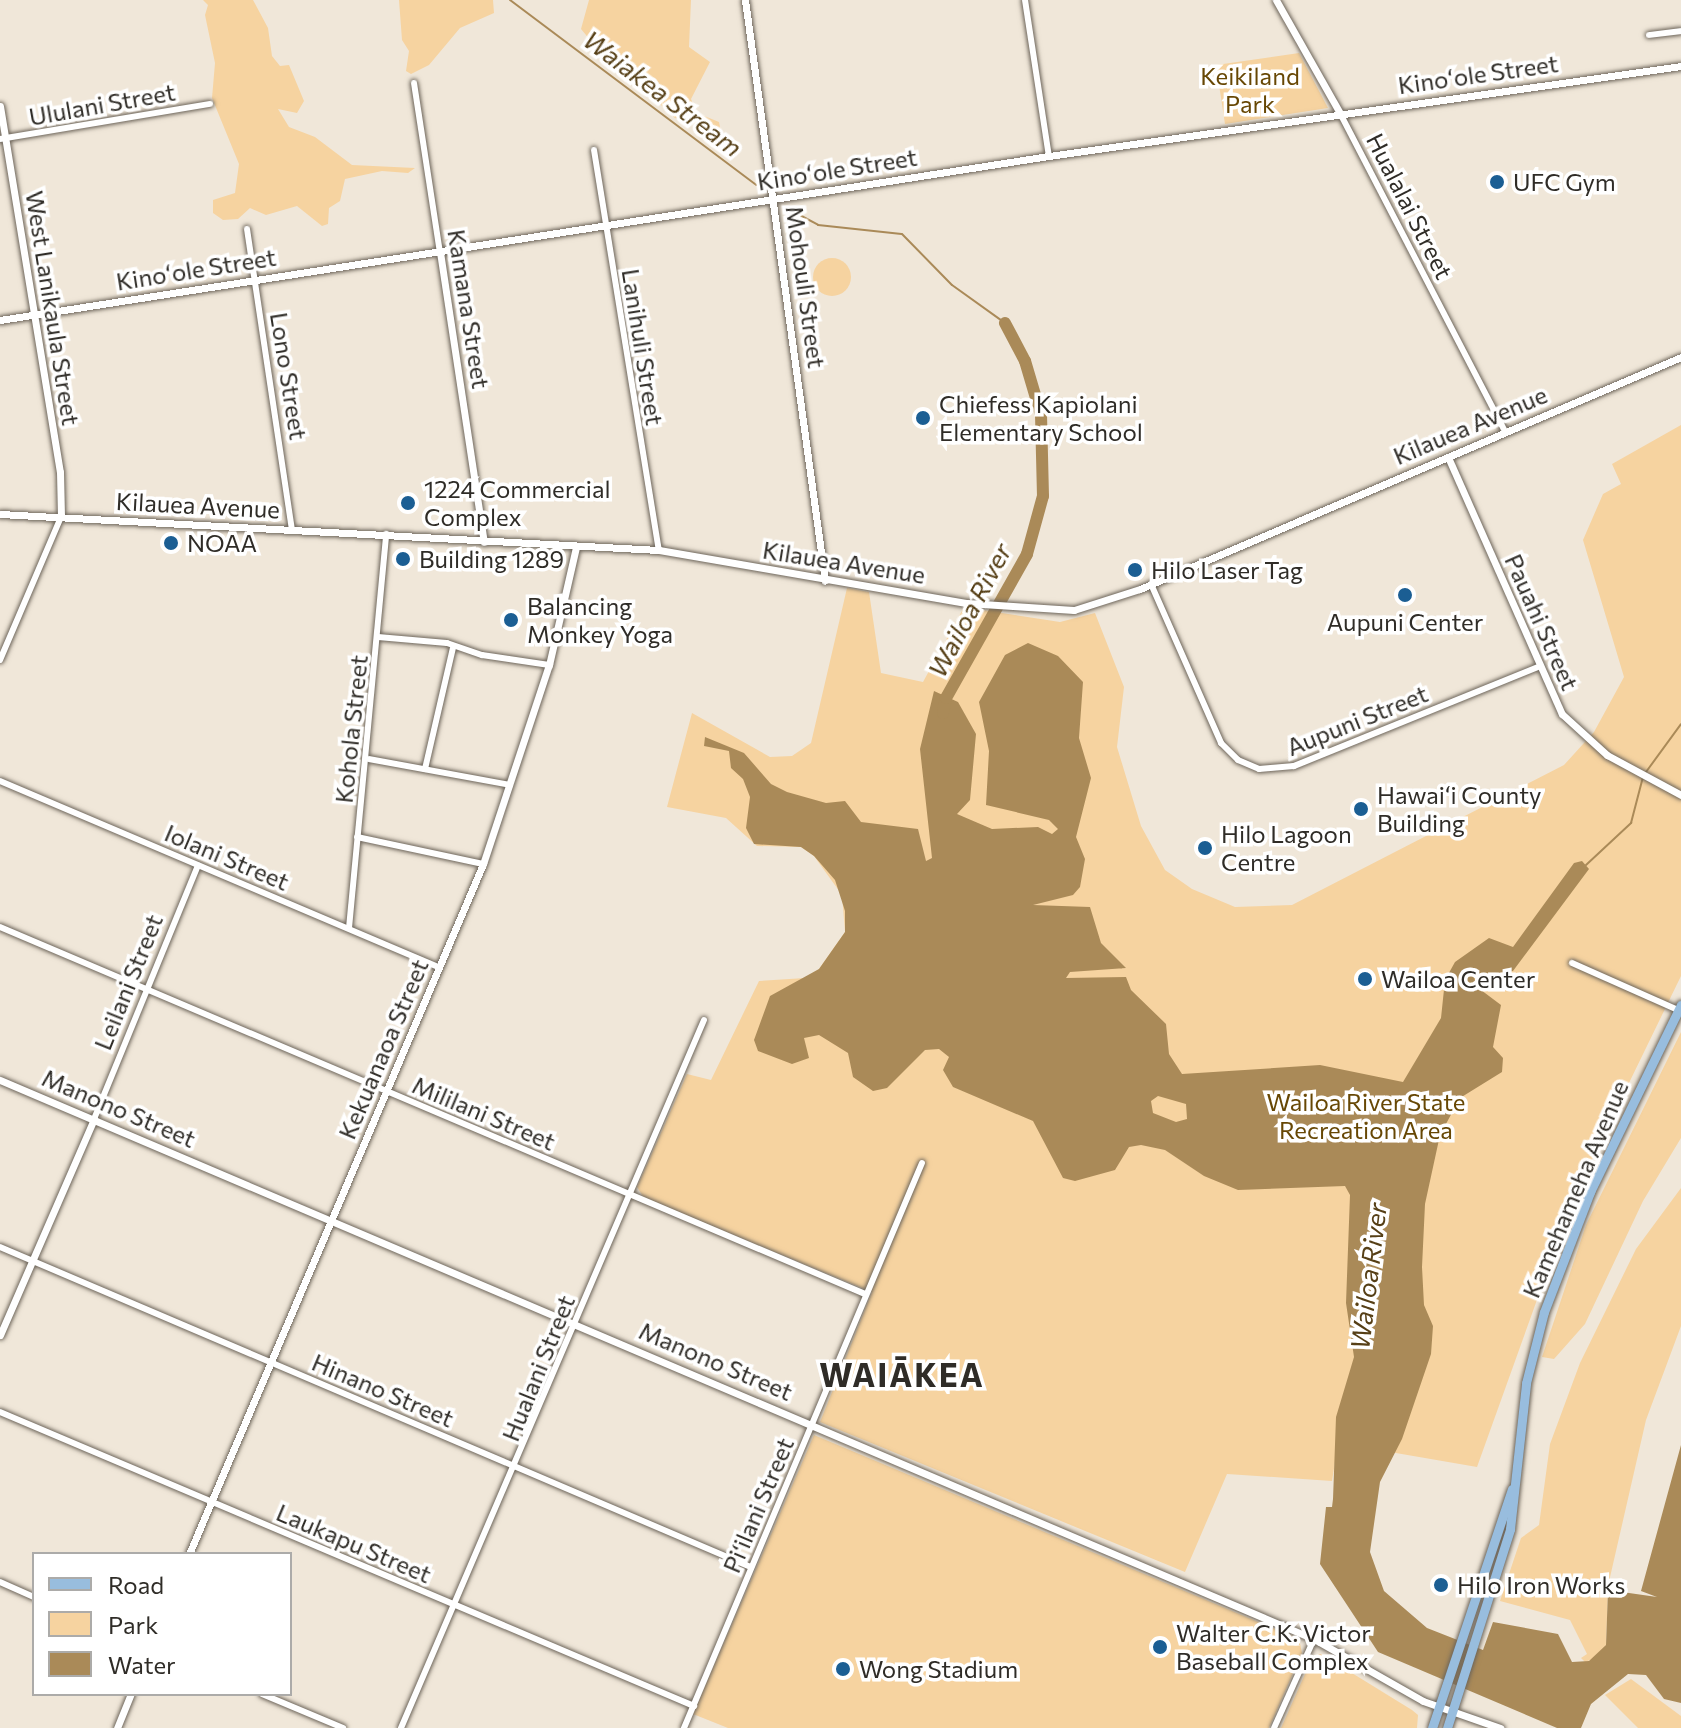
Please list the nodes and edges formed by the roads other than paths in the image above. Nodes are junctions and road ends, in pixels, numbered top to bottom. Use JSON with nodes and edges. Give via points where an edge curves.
{"nodes":[{"id":1,"x":745,"y":0,"type":"edge"},
{"id":2,"x":1025,"y":0,"type":"edge"},
{"id":3,"x":1276,"y":0,"type":"edge"},
{"id":4,"x":1681,"y":31,"type":"edge"},
{"id":5,"x":1649,"y":35,"type":"dead end"},
{"id":6,"x":1681,"y":66,"type":"edge"},
{"id":7,"x":414,"y":83,"type":"dead end"},
{"id":8,"x":210,"y":104,"type":"dead end"},
{"id":9,"x":0,"y":106,"type":"edge"},
{"id":10,"x":1341,"y":115,"type":"junction"},
{"id":11,"x":2,"y":139,"type":"edge"},
{"id":12,"x":594,"y":150,"type":"dead end"},
{"id":13,"x":1049,"y":156,"type":"junction"},
{"id":14,"x":774,"y":200,"type":"junction"},
{"id":15,"x":605,"y":226,"type":"junction"},
{"id":16,"x":247,"y":229,"type":"dead end"},
{"id":17,"x":440,"y":252,"type":"junction"},
{"id":18,"x":255,"y":279,"type":"junction"},
{"id":19,"x":33,"y":314,"type":"junction"},
{"id":20,"x":0,"y":320,"type":"edge"},
{"id":21,"x":1681,"y":357,"type":"edge"},
{"id":22,"x":1505,"y":432,"type":"junction"},
{"id":23,"x":1448,"y":457,"type":"junction"},
{"id":24,"x":0,"y":514,"type":"edge"},
{"id":25,"x":61,"y":517,"type":"junction"},
{"id":26,"x":292,"y":530,"type":"junction"},
{"id":27,"x":386,"y":534,"type":"junction"},
{"id":28,"x":484,"y":542,"type":"junction"},
{"id":29,"x":576,"y":547,"type":"junction"},
{"id":30,"x":659,"y":550,"type":"junction"},
{"id":31,"x":825,"y":581,"type":"junction"},
{"id":32,"x":1151,"y":584,"type":"junction"},
{"id":33,"x":378,"y":637,"type":"junction"},
{"id":34,"x":453,"y":648,"type":"junction"},
{"id":35,"x":0,"y":660,"type":"edge"},
{"id":36,"x":549,"y":665,"type":"junction"},
{"id":37,"x":1538,"y":667,"type":"junction"},
{"id":38,"x":369,"y":759,"type":"junction"},
{"id":39,"x":425,"y":769,"type":"junction"},
{"id":40,"x":0,"y":781,"type":"edge"},
{"id":41,"x":510,"y":785,"type":"junction"},
{"id":42,"x":1681,"y":795,"type":"edge"},
{"id":43,"x":357,"y":837,"type":"junction"},
{"id":44,"x":483,"y":864,"type":"junction"},
{"id":45,"x":198,"y":865,"type":"junction"},
{"id":46,"x":0,"y":927,"type":"edge"},
{"id":47,"x":349,"y":928,"type":"junction"},
{"id":48,"x":1572,"y":963,"type":"dead end"},
{"id":49,"x":440,"y":968,"type":"junction"},
{"id":50,"x":146,"y":989,"type":"junction"},
{"id":51,"x":1680,"y":1008,"type":"edge"},
{"id":52,"x":704,"y":1020,"type":"dead end"},
{"id":53,"x":0,"y":1080,"type":"edge"},
{"id":54,"x":387,"y":1091,"type":"junction"},
{"id":55,"x":94,"y":1119,"type":"junction"},
{"id":56,"x":922,"y":1163,"type":"dead end"},
{"id":57,"x":629,"y":1194,"type":"junction"},
{"id":58,"x":330,"y":1220,"type":"junction"},
{"id":59,"x":0,"y":1247,"type":"edge"},
{"id":60,"x":32,"y":1261,"type":"junction"},
{"id":61,"x":865,"y":1294,"type":"junction"},
{"id":62,"x":575,"y":1322,"type":"junction"},
{"id":63,"x":0,"y":1335,"type":"edge"},
{"id":64,"x":270,"y":1362,"type":"junction"},
{"id":65,"x":0,"y":1412,"type":"edge"},
{"id":66,"x":811,"y":1423,"type":"junction"},
{"id":67,"x":517,"y":1465,"type":"junction"},
{"id":68,"x":1512,"y":1489,"type":"junction"},
{"id":69,"x":211,"y":1501,"type":"junction"},
{"id":70,"x":190,"y":1552,"type":"edge"},
{"id":71,"x":751,"y":1567,"type":"junction"},
{"id":72,"x":0,"y":1582,"type":"edge"},
{"id":73,"x":32,"y":1596,"type":"edge"},
{"id":74,"x":457,"y":1607,"type":"junction"},
{"id":75,"x":1314,"y":1639,"type":"junction"},
{"id":76,"x":130,"y":1696,"type":"edge"},
{"id":77,"x":267,"y":1696,"type":"edge"},
{"id":78,"x":694,"y":1706,"type":"junction"},
{"id":79,"x":1439,"y":1707,"type":"junction"},
{"id":80,"x":1453,"y":1712,"type":"junction"},
{"id":81,"x":117,"y":1728,"type":"edge"},
{"id":82,"x":343,"y":1728,"type":"edge"},
{"id":83,"x":401,"y":1728,"type":"edge"},
{"id":84,"x":684,"y":1728,"type":"edge"},
{"id":85,"x":1274,"y":1728,"type":"edge"},
{"id":86,"x":1432,"y":1728,"type":"edge"},
{"id":87,"x":1447,"y":1728,"type":"edge"},
{"id":88,"x":1500,"y":1728,"type":"edge"}],
"edges":[{"from":1,"to":14,"type":"street","name":"Mohouli Street"},
{"from":2,"to":13,"type":"street"},
{"from":3,"to":10,"type":"street","name":"Hualalai Street"},
{"from":4,"to":5,"type":"street"},
{"from":6,"to":10,"type":"street","name":"Kinoʻole Street"},
{"from":7,"to":17,"type":"street","name":"Kamana Street"},
{"from":8,"to":11,"type":"street","name":"Ululani Street"},
{"from":9,"to":11,"type":"street","name":"West Lanikaula Street"},
{"from":10,"to":13,"type":"street","name":"Kinoʻole Street"},
{"from":10,"to":22,"type":"street","name":"Hualalai Street"},
{"from":11,"to":19,"type":"street","name":"West Lanikaula Street"},
{"from":12,"to":15,"type":"street","name":"Lanihuli Street"},
{"from":13,"to":14,"type":"street","name":"Kinoʻole Street"},
{"from":14,"to":15,"type":"street","name":"Kinoʻole Street"},
{"from":14,"to":31,"type":"street","name":"Mohouli Street"},
{"from":15,"to":17,"type":"street","name":"Kinoʻole Street"},
{"from":15,"to":30,"type":"street","name":"Lanihuli Street"},
{"from":16,"to":18,"type":"street","name":"Lono Street"},
{"from":17,"to":18,"type":"street","name":"Kinoʻole Street"},
{"from":17,"to":28,"type":"street","name":"Kamana Street"},
{"from":18,"to":19,"type":"street","name":"Kinoʻole Street"},
{"from":18,"to":26,"type":"street","name":"Lono Street"},
{"from":19,"to":20,"type":"street","name":"Kinoʻole Street"},
{"from":19,"to":25,"type":"street","name":"West Lanikaula Street","via":[[60,472]]},
{"from":21,"to":22,"type":"street","name":"Kilauea Avenue"},
{"from":22,"to":23,"type":"street","name":"Kilauea Avenue"},
{"from":23,"to":32,"type":"street","name":"Kilauea Avenue"},
{"from":23,"to":37,"type":"street","name":"Pauahi Street"},
{"from":24,"to":25,"type":"street","name":"Kilauea Avenue"},
{"from":25,"to":26,"type":"street","name":"Kilauea Avenue"},
{"from":25,"to":35,"type":"street"},
{"from":26,"to":27,"type":"street","name":"Kilauea Avenue"},
{"from":27,"to":28,"type":"street","name":"Kilauea Avenue"},
{"from":27,"to":33,"type":"street","name":"Kohola Street"},
{"from":28,"to":29,"type":"street","name":"Kilauea Avenue"},
{"from":29,"to":30,"type":"street","name":"Kilauea Avenue"},
{"from":29,"to":36,"type":"street","name":"Kekuanaoa Street"},
{"from":30,"to":31,"type":"street","name":"Kilauea Avenue"},
{"from":31,"to":32,"type":"street","name":"Kilauea Avenue","via":[[1035,611],[1091,607]]},
{"from":32,"to":37,"type":"street","name":"Aupuni Street","via":[[1221,743],[1238,760],[1259,769],[1294,766]]},
{"from":33,"to":34,"type":"street","via":[[447,643]]},
{"from":33,"to":38,"type":"street","name":"Kohola Street"},
{"from":34,"to":36,"type":"street"},
{"from":34,"to":39,"type":"street"},
{"from":36,"to":41,"type":"street","name":"Kekuanaoa Street"},
{"from":37,"to":42,"type":"street","name":"Pauahi Street","via":[[1575,728]]},
{"from":38,"to":39,"type":"street"},
{"from":38,"to":43,"type":"street","name":"Kohola Street"},
{"from":39,"to":41,"type":"street"},
{"from":40,"to":45,"type":"street","name":"Iolani Street"},
{"from":41,"to":44,"type":"street","name":"Kekuanaoa Street"},
{"from":43,"to":44,"type":"street"},
{"from":43,"to":47,"type":"street","name":"Kohola Street"},
{"from":44,"to":49,"type":"street","name":"Kekuanaoa Street"},
{"from":45,"to":47,"type":"street","name":"Iolani Street"},
{"from":45,"to":50,"type":"street","name":"Leilani Street"},
{"from":46,"to":50,"type":"street","name":"Mililani Street"},
{"from":47,"to":49,"type":"street","name":"Iolani Street"},
{"from":48,"to":51,"type":"street"},
{"from":49,"to":54,"type":"street","name":"Kekuanaoa Street"},
{"from":50,"to":54,"type":"street","name":"Mililani Street"},
{"from":50,"to":55,"type":"street","name":"Leilani Street"},
{"from":51,"to":68,"type":"main road","name":"Kamehameha Avenue","via":[[1596,1181],[1548,1300],[1529,1363]]},
{"from":52,"to":57,"type":"street","name":"Hualani Street"},
{"from":53,"to":55,"type":"street","name":"Manono Street"},
{"from":54,"to":57,"type":"street","name":"Mililani Street"},
{"from":54,"to":58,"type":"street","name":"Kekuanaoa Street"},
{"from":55,"to":58,"type":"street","name":"Manono Street"},
{"from":55,"to":60,"type":"street","name":"Leilani Street"},
{"from":56,"to":61,"type":"street","name":"Pi‘ilani Street"},
{"from":57,"to":61,"type":"street","name":"Mililani Street"},
{"from":57,"to":62,"type":"street","name":"Hualani Street"},
{"from":58,"to":62,"type":"street","name":"Manono Street"},
{"from":58,"to":64,"type":"street","name":"Kekuanaoa Street"},
{"from":59,"to":60,"type":"street","name":"Hinano Street"},
{"from":60,"to":63,"type":"street","name":"Leilani Street"},
{"from":60,"to":64,"type":"street","name":"Hinano Street"},
{"from":61,"to":66,"type":"street","name":"Pi‘ilani Street"},
{"from":62,"to":66,"type":"street","name":"Manono Street"},
{"from":62,"to":67,"type":"street","name":"Hualani Street"},
{"from":64,"to":67,"type":"street","name":"Hinano Street"},
{"from":64,"to":69,"type":"street","name":"Kekuanaoa Street"},
{"from":65,"to":69,"type":"street","name":"Laukapu Street"},
{"from":66,"to":71,"type":"street","name":"Pi‘ilani Street"},
{"from":66,"to":75,"type":"street","name":"Manono Street"},
{"from":67,"to":71,"type":"street","name":"Hinano Street"},
{"from":67,"to":74,"type":"street","name":"Hualani Street"},
{"from":68,"to":79,"type":"main road","name":"Kamehameha Avenue"},
{"from":68,"to":80,"type":"main road","name":"Kamehameha Avenue","via":[[1510,1529]]},
{"from":69,"to":70,"type":"street","name":"Kekuanaoa Street"},
{"from":69,"to":74,"type":"street","name":"Laukapu Street"},
{"from":71,"to":78,"type":"street","name":"Pi‘ilani Street"},
{"from":72,"to":73,"type":"street"},
{"from":74,"to":78,"type":"street","name":"Laukapu Street"},
{"from":74,"to":83,"type":"street","name":"Hualani Street"},
{"from":75,"to":79,"type":"street","name":"Manono Street"},
{"from":75,"to":85,"type":"street"},
{"from":76,"to":81,"type":"street"},
{"from":77,"to":82,"type":"street"},
{"from":78,"to":84,"type":"street","name":"Pi‘ilani Street"},
{"from":79,"to":80,"type":"street","name":"Manono Street"},
{"from":79,"to":86,"type":"main road","name":"Kamehameha Avenue"},
{"from":80,"to":87,"type":"main road","name":"Kamehameha Avenue"},
{"from":80,"to":88,"type":"street","name":"Manono Street"}]}
